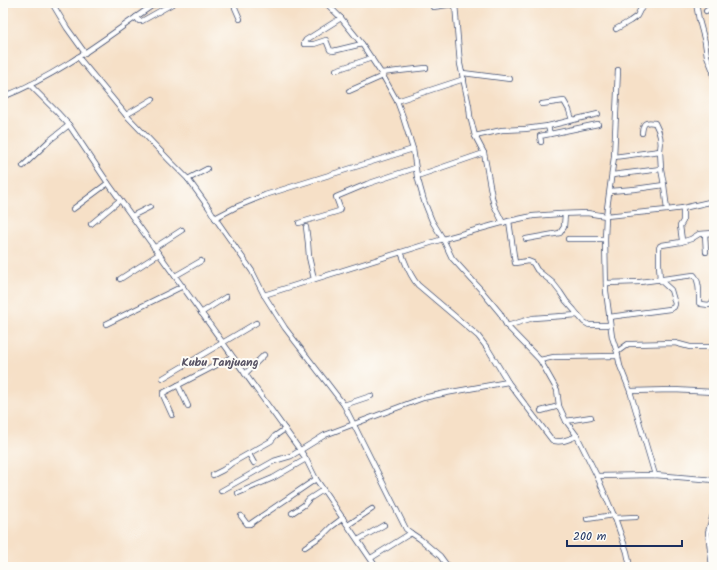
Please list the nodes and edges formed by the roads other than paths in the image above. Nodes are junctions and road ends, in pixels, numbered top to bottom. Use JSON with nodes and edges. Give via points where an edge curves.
{"nodes":[{"id":1,"x":52,"y":3,"type":"edge"},
{"id":2,"x":156,"y":3,"type":"edge"},
{"id":3,"x":174,"y":3,"type":"edge"},
{"id":4,"x":233,"y":3,"type":"edge"},
{"id":5,"x":326,"y":3,"type":"edge"},
{"id":6,"x":647,"y":3,"type":"edge"},
{"id":7,"x":696,"y":3,"type":"edge"},
{"id":8,"x":712,"y":3,"type":"edge"},
{"id":9,"x":455,"y":4,"type":"edge"},
{"id":10,"x":434,"y":7,"type":"dead end"},
{"id":11,"x":706,"y":11,"type":"dead end"},
{"id":12,"x":136,"y":17,"type":"junction"},
{"id":13,"x":341,"y":18,"type":"junction"},
{"id":14,"x":240,"y":19,"type":"dead end"},
{"id":15,"x":616,"y":29,"type":"dead end"},
{"id":16,"x":362,"y":44,"type":"junction"},
{"id":17,"x":85,"y":53,"type":"junction"},
{"id":18,"x":78,"y":57,"type":"junction"},
{"id":19,"x":372,"y":58,"type":"junction"},
{"id":20,"x":426,"y":68,"type":"dead end"},
{"id":21,"x":336,"y":70,"type":"dead end"},
{"id":22,"x":618,"y":70,"type":"dead end"},
{"id":23,"x":463,"y":73,"type":"junction"},
{"id":24,"x":382,"y":75,"type":"junction"},
{"id":25,"x":714,"y":78,"type":"edge"},
{"id":26,"x":464,"y":79,"type":"junction"},
{"id":27,"x":510,"y":79,"type":"dead end"},
{"id":28,"x":30,"y":85,"type":"junction"},
{"id":29,"x":349,"y":91,"type":"dead end"},
{"id":30,"x":3,"y":96,"type":"edge"},
{"id":31,"x":153,"y":99,"type":"dead end"},
{"id":32,"x":397,"y":101,"type":"junction"},
{"id":33,"x":542,"y":104,"type":"dead end"},
{"id":34,"x":598,"y":114,"type":"dead end"},
{"id":35,"x":126,"y":115,"type":"junction"},
{"id":36,"x":572,"y":120,"type":"junction"},
{"id":37,"x":598,"y":124,"type":"dead end"},
{"id":38,"x":69,"y":126,"type":"junction"},
{"id":39,"x":548,"y":126,"type":"junction"},
{"id":40,"x":642,"y":133,"type":"dead end"},
{"id":41,"x":550,"y":134,"type":"junction"},
{"id":42,"x":476,"y":136,"type":"junction"},
{"id":43,"x":541,"y":142,"type":"dead end"},
{"id":44,"x":413,"y":148,"type":"junction"},
{"id":45,"x":660,"y":151,"type":"junction"},
{"id":46,"x":484,"y":153,"type":"junction"},
{"id":47,"x":614,"y":157,"type":"junction"},
{"id":48,"x":24,"y":166,"type":"dead end"},
{"id":49,"x":415,"y":168,"type":"junction"},
{"id":50,"x":207,"y":169,"type":"dead end"},
{"id":51,"x":660,"y":169,"type":"junction"},
{"id":52,"x":612,"y":175,"type":"junction"},
{"id":53,"x":417,"y":176,"type":"junction"},
{"id":54,"x":188,"y":179,"type":"junction"},
{"id":55,"x":108,"y":183,"type":"junction"},
{"id":56,"x":664,"y":185,"type":"junction"},
{"id":57,"x":610,"y":191,"type":"junction"},
{"id":58,"x":120,"y":200,"type":"junction"},
{"id":59,"x":714,"y":201,"type":"edge"},
{"id":60,"x":150,"y":207,"type":"dead end"},
{"id":61,"x":683,"y":208,"type":"junction"},
{"id":62,"x":73,"y":209,"type":"dead end"},
{"id":63,"x":667,"y":210,"type":"junction"},
{"id":64,"x":565,"y":214,"type":"junction"},
{"id":65,"x":132,"y":216,"type":"junction"},
{"id":66,"x":606,"y":216,"type":"junction"},
{"id":67,"x":215,"y":218,"type":"junction"},
{"id":68,"x":509,"y":221,"type":"junction"},
{"id":69,"x":299,"y":223,"type":"dead end"},
{"id":70,"x":502,"y":223,"type":"junction"},
{"id":71,"x":90,"y":224,"type":"dead end"},
{"id":72,"x":306,"y":227,"type":"dead end"},
{"id":73,"x":182,"y":230,"type":"dead end"},
{"id":74,"x":714,"y":233,"type":"edge"},
{"id":75,"x":705,"y":234,"type":"junction"},
{"id":76,"x":443,"y":239,"type":"junction"},
{"id":77,"x":526,"y":239,"type":"dead end"},
{"id":78,"x":568,"y":239,"type":"dead end"},
{"id":79,"x":605,"y":239,"type":"junction"},
{"id":80,"x":681,"y":242,"type":"junction"},
{"id":81,"x":154,"y":248,"type":"junction"},
{"id":82,"x":401,"y":252,"type":"junction"},
{"id":83,"x":706,"y":252,"type":"dead end"},
{"id":84,"x":159,"y":254,"type":"junction"},
{"id":85,"x":201,"y":260,"type":"dead end"},
{"id":86,"x":175,"y":276,"type":"junction"},
{"id":87,"x":120,"y":279,"type":"dead end"},
{"id":88,"x":314,"y":280,"type":"junction"},
{"id":89,"x":660,"y":280,"type":"junction"},
{"id":90,"x":606,"y":283,"type":"junction"},
{"id":91,"x":183,"y":286,"type":"junction"},
{"id":92,"x":264,"y":295,"type":"junction"},
{"id":93,"x":226,"y":297,"type":"dead end"},
{"id":94,"x":714,"y":301,"type":"edge"},
{"id":95,"x":201,"y":313,"type":"junction"},
{"id":96,"x":578,"y":316,"type":"junction"},
{"id":97,"x":609,"y":317,"type":"junction"},
{"id":98,"x":256,"y":323,"type":"dead end"},
{"id":99,"x":106,"y":324,"type":"dead end"},
{"id":100,"x":610,"y":325,"type":"junction"},
{"id":101,"x":507,"y":326,"type":"junction"},
{"id":102,"x":222,"y":343,"type":"junction"},
{"id":103,"x":714,"y":347,"type":"edge"},
{"id":104,"x":617,"y":354,"type":"junction"},
{"id":105,"x":264,"y":355,"type":"dead end"},
{"id":106,"x":232,"y":357,"type":"junction"},
{"id":107,"x":540,"y":360,"type":"junction"},
{"id":108,"x":245,"y":374,"type":"junction"},
{"id":109,"x":163,"y":378,"type":"dead end"},
{"id":110,"x":508,"y":382,"type":"junction"},
{"id":111,"x":178,"y":385,"type":"junction"},
{"id":112,"x":630,"y":391,"type":"junction"},
{"id":113,"x":714,"y":392,"type":"edge"},
{"id":114,"x":371,"y":396,"type":"dead end"},
{"id":115,"x":344,"y":405,"type":"junction"},
{"id":116,"x":188,"y":406,"type":"dead end"},
{"id":117,"x":559,"y":406,"type":"junction"},
{"id":118,"x":541,"y":411,"type":"dead end"},
{"id":119,"x":172,"y":415,"type":"dead end"},
{"id":120,"x":591,"y":417,"type":"dead end"},
{"id":121,"x":566,"y":421,"type":"junction"},
{"id":122,"x":354,"y":424,"type":"junction"},
{"id":123,"x":285,"y":429,"type":"junction"},
{"id":124,"x":577,"y":436,"type":"junction"},
{"id":125,"x":300,"y":450,"type":"junction"},
{"id":126,"x":248,"y":454,"type":"junction"},
{"id":127,"x":306,"y":459,"type":"junction"},
{"id":128,"x":254,"y":463,"type":"dead end"},
{"id":129,"x":213,"y":475,"type":"dead end"},
{"id":130,"x":655,"y":475,"type":"junction"},
{"id":131,"x":597,"y":476,"type":"junction"},
{"id":132,"x":316,"y":479,"type":"junction"},
{"id":133,"x":714,"y":480,"type":"edge"},
{"id":134,"x":323,"y":490,"type":"junction"},
{"id":135,"x":221,"y":491,"type":"dead end"},
{"id":136,"x":238,"y":493,"type":"dead end"},
{"id":137,"x":372,"y":509,"type":"dead end"},
{"id":138,"x":714,"y":511,"type":"edge"},
{"id":139,"x":292,"y":513,"type":"dead end"},
{"id":140,"x":241,"y":516,"type":"dead end"},
{"id":141,"x":615,"y":516,"type":"junction"},
{"id":142,"x":636,"y":517,"type":"dead end"},
{"id":143,"x":343,"y":518,"type":"junction"},
{"id":144,"x":586,"y":519,"type":"dead end"},
{"id":145,"x":348,"y":525,"type":"junction"},
{"id":146,"x":384,"y":525,"type":"dead end"},
{"id":147,"x":410,"y":534,"type":"junction"},
{"id":148,"x":358,"y":540,"type":"junction"},
{"id":149,"x":305,"y":547,"type":"dead end"},
{"id":150,"x":371,"y":558,"type":"junction"},
{"id":151,"x":376,"y":567,"type":"edge"},
{"id":152,"x":448,"y":567,"type":"edge"},
{"id":153,"x":630,"y":567,"type":"edge"},
{"id":154,"x":712,"y":567,"type":"edge"}],
"edges":[{"from":1,"to":17,"type":"street"},
{"from":2,"to":12,"type":"street"},
{"from":3,"to":12,"type":"street","via":[[142,22]]},
{"from":4,"to":14,"type":"street"},
{"from":5,"to":13,"type":"street"},
{"from":6,"to":15,"type":"street","via":[[636,16]]},
{"from":7,"to":25,"type":"street"},
{"from":8,"to":11,"type":"street","via":[[711,8]]},
{"from":9,"to":10,"type":"street"},
{"from":9,"to":23,"type":"street"},
{"from":12,"to":17,"type":"street"},
{"from":13,"to":16,"type":"street"},
{"from":13,"to":16,"type":"street","via":[[306,40],[304,44],[326,40],[333,51]]},
{"from":16,"to":19,"type":"street"},
{"from":17,"to":18,"type":"street"},
{"from":18,"to":28,"type":"street"},
{"from":18,"to":35,"type":"street"},
{"from":19,"to":21,"type":"street"},
{"from":19,"to":24,"type":"street"},
{"from":20,"to":24,"type":"street"},
{"from":22,"to":47,"type":"street"},
{"from":23,"to":26,"type":"street"},
{"from":23,"to":27,"type":"street"},
{"from":24,"to":29,"type":"street"},
{"from":24,"to":32,"type":"street"},
{"from":26,"to":32,"type":"street"},
{"from":26,"to":42,"type":"street"},
{"from":28,"to":30,"type":"street"},
{"from":28,"to":38,"type":"street"},
{"from":31,"to":35,"type":"street"},
{"from":32,"to":44,"type":"street"},
{"from":33,"to":36,"type":"street","via":[[564,101]]},
{"from":34,"to":36,"type":"street"},
{"from":35,"to":54,"type":"street"},
{"from":36,"to":39,"type":"street"},
{"from":37,"to":41,"type":"street"},
{"from":38,"to":48,"type":"street","via":[[50,140]]},
{"from":38,"to":55,"type":"street"},
{"from":39,"to":41,"type":"street"},
{"from":39,"to":42,"type":"street","via":[[502,130]]},
{"from":40,"to":45,"type":"street","via":[[645,123],[655,123],[659,132]]},
{"from":41,"to":43,"type":"street","via":[[540,136]]},
{"from":42,"to":46,"type":"street"},
{"from":44,"to":49,"type":"street"},
{"from":44,"to":67,"type":"street","via":[[265,195]]},
{"from":45,"to":47,"type":"street"},
{"from":45,"to":51,"type":"street"},
{"from":46,"to":53,"type":"street"},
{"from":46,"to":70,"type":"street","via":[[494,205]]},
{"from":47,"to":52,"type":"street"},
{"from":49,"to":53,"type":"street"},
{"from":49,"to":69,"type":"street","via":[[343,194],[336,198],[339,211]]},
{"from":50,"to":54,"type":"street"},
{"from":51,"to":52,"type":"street"},
{"from":51,"to":56,"type":"street"},
{"from":52,"to":57,"type":"street"},
{"from":53,"to":76,"type":"street","via":[[424,202]]},
{"from":54,"to":67,"type":"street"},
{"from":55,"to":58,"type":"street"},
{"from":55,"to":62,"type":"street"},
{"from":56,"to":57,"type":"street"},
{"from":56,"to":63,"type":"street"},
{"from":57,"to":66,"type":"street"},
{"from":58,"to":65,"type":"street"},
{"from":58,"to":71,"type":"street"},
{"from":59,"to":61,"type":"street"},
{"from":60,"to":65,"type":"street"},
{"from":61,"to":63,"type":"street"},
{"from":61,"to":80,"type":"street"},
{"from":63,"to":66,"type":"street"},
{"from":64,"to":66,"type":"street"},
{"from":64,"to":68,"type":"street"},
{"from":64,"to":77,"type":"street","via":[[564,227],[560,233]]},
{"from":65,"to":81,"type":"street"},
{"from":66,"to":79,"type":"street"},
{"from":67,"to":92,"type":"street","via":[[252,271]]},
{"from":68,"to":70,"type":"street"},
{"from":68,"to":96,"type":"street","via":[[515,263],[533,263],[537,270],[553,283]]},
{"from":70,"to":76,"type":"street"},
{"from":72,"to":88,"type":"street","via":[[308,257]]},
{"from":73,"to":81,"type":"street"},
{"from":74,"to":75,"type":"street"},
{"from":75,"to":80,"type":"street"},
{"from":75,"to":83,"type":"street"},
{"from":76,"to":82,"type":"street"},
{"from":76,"to":101,"type":"street","via":[[452,258],[500,313]]},
{"from":78,"to":79,"type":"street"},
{"from":79,"to":90,"type":"street"},
{"from":80,"to":89,"type":"street","via":[[660,246]]},
{"from":81,"to":84,"type":"street"},
{"from":82,"to":88,"type":"street"},
{"from":82,"to":110,"type":"street","via":[[413,280],[478,336]]},
{"from":84,"to":86,"type":"street"},
{"from":84,"to":87,"type":"street"},
{"from":85,"to":86,"type":"street"},
{"from":86,"to":91,"type":"street"},
{"from":88,"to":92,"type":"street"},
{"from":89,"to":90,"type":"street"},
{"from":89,"to":94,"type":"street","via":[[695,276],[701,304],[709,305]]},
{"from":89,"to":97,"type":"street","via":[[671,290],[675,304],[672,309]]},
{"from":90,"to":97,"type":"street"},
{"from":91,"to":95,"type":"street"},
{"from":91,"to":99,"type":"street"},
{"from":92,"to":115,"type":"street","via":[[285,328]]},
{"from":93,"to":95,"type":"street"},
{"from":95,"to":102,"type":"street"},
{"from":96,"to":100,"type":"street","via":[[589,325]]},
{"from":96,"to":101,"type":"street","via":[[533,318]]},
{"from":97,"to":100,"type":"street"},
{"from":98,"to":102,"type":"street"},
{"from":100,"to":104,"type":"street"},
{"from":101,"to":107,"type":"street"},
{"from":102,"to":106,"type":"street"},
{"from":102,"to":109,"type":"street"},
{"from":103,"to":104,"type":"street","via":[[690,347],[675,343],[628,344]]},
{"from":104,"to":107,"type":"street"},
{"from":104,"to":112,"type":"street"},
{"from":105,"to":108,"type":"street"},
{"from":106,"to":108,"type":"street"},
{"from":106,"to":111,"type":"street"},
{"from":107,"to":117,"type":"street","via":[[557,390]]},
{"from":108,"to":123,"type":"street"},
{"from":110,"to":122,"type":"street","via":[[423,398]]},
{"from":110,"to":124,"type":"street","via":[[552,440],[558,442]]},
{"from":111,"to":116,"type":"street"},
{"from":111,"to":119,"type":"street","via":[[163,393]]},
{"from":112,"to":113,"type":"street"},
{"from":112,"to":130,"type":"street"},
{"from":114,"to":115,"type":"street"},
{"from":115,"to":122,"type":"street"},
{"from":117,"to":118,"type":"street"},
{"from":117,"to":121,"type":"street"},
{"from":120,"to":121,"type":"street"},
{"from":121,"to":124,"type":"street"},
{"from":122,"to":125,"type":"street","via":[[325,435]]},
{"from":122,"to":147,"type":"street"},
{"from":123,"to":125,"type":"street"},
{"from":123,"to":126,"type":"street","via":[[271,441]]},
{"from":124,"to":131,"type":"street"},
{"from":125,"to":127,"type":"street"},
{"from":125,"to":135,"type":"street","via":[[291,456],[274,461]]},
{"from":126,"to":128,"type":"street"},
{"from":126,"to":129,"type":"street"},
{"from":127,"to":132,"type":"street"},
{"from":127,"to":136,"type":"street","via":[[263,483]]},
{"from":130,"to":131,"type":"street"},
{"from":130,"to":133,"type":"street"},
{"from":131,"to":141,"type":"street"},
{"from":132,"to":134,"type":"street"},
{"from":132,"to":140,"type":"street","via":[[250,524]]},
{"from":134,"to":139,"type":"street"},
{"from":134,"to":143,"type":"street"},
{"from":137,"to":145,"type":"street"},
{"from":138,"to":154,"type":"street","via":[[708,532]]},
{"from":141,"to":142,"type":"street"},
{"from":141,"to":144,"type":"street"},
{"from":141,"to":153,"type":"street"},
{"from":143,"to":145,"type":"street"},
{"from":143,"to":149,"type":"street"},
{"from":145,"to":148,"type":"street"},
{"from":146,"to":148,"type":"street"},
{"from":147,"to":150,"type":"street"},
{"from":147,"to":152,"type":"street","via":[[440,556]]},
{"from":148,"to":150,"type":"street"},
{"from":150,"to":151,"type":"street"}]}
